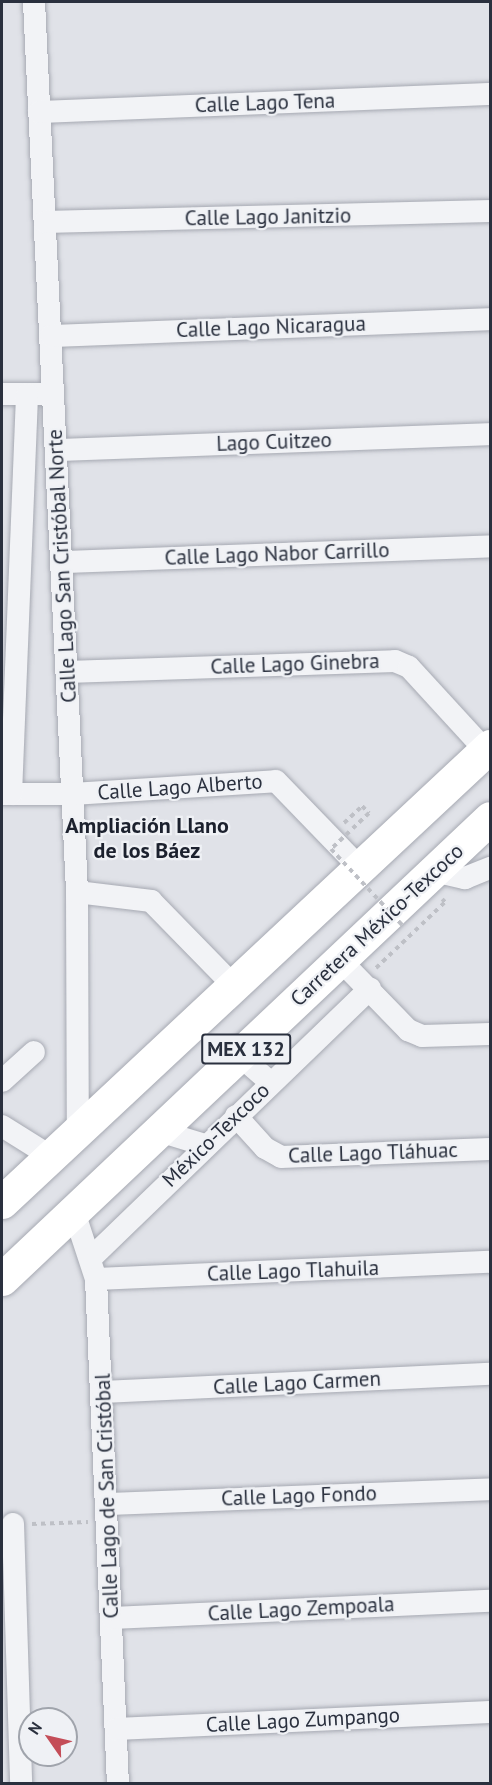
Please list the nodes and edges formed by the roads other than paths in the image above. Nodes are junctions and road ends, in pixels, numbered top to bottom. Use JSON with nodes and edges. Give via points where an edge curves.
{"nodes":[{"id":1,"x":34,"y":2,"type":"edge"},
{"id":2,"x":490,"y":94,"type":"edge"},
{"id":3,"x":39,"y":112,"type":"junction"},
{"id":4,"x":490,"y":211,"type":"edge"},
{"id":5,"x":45,"y":222,"type":"junction"},
{"id":6,"x":490,"y":319,"type":"edge"},
{"id":7,"x":51,"y":336,"type":"junction"},
{"id":8,"x":2,"y":394,"type":"edge"},
{"id":9,"x":27,"y":394,"type":"junction"},
{"id":10,"x":54,"y":394,"type":"junction"},
{"id":11,"x":490,"y":434,"type":"edge"},
{"id":12,"x":57,"y":450,"type":"junction"},
{"id":13,"x":12,"y":504,"type":"edge"},
{"id":14,"x":490,"y":546,"type":"edge"},
{"id":15,"x":63,"y":562,"type":"junction"},
{"id":16,"x":10,"y":603,"type":"edge"},
{"id":17,"x":67,"y":672,"type":"junction"},
{"id":18,"x":9,"y":703,"type":"edge"},
{"id":19,"x":488,"y":748,"type":"edge"},
{"id":20,"x":6,"y":794,"type":"edge"},
{"id":21,"x":72,"y":794,"type":"junction"},
{"id":22,"x":490,"y":818,"type":"edge"},
{"id":23,"x":359,"y":867,"type":"junction"},
{"id":24,"x":490,"y":868,"type":"edge"},
{"id":25,"x":436,"y":883,"type":"junction"},
{"id":26,"x":77,"y":892,"type":"junction"},
{"id":27,"x":357,"y":977,"type":"junction"},
{"id":28,"x":234,"y":986,"type":"junction"},
{"id":29,"x":490,"y":1034,"type":"edge"},
{"id":30,"x":33,"y":1052,"type":"dead end"},
{"id":31,"x":239,"y":1055,"type":"junction"},
{"id":32,"x":2,"y":1081,"type":"edge"},
{"id":33,"x":270,"y":1082,"type":"junction"},
{"id":34,"x":236,"y":1116,"type":"junction"},
{"id":35,"x":2,"y":1126,"type":"edge"},
{"id":36,"x":78,"y":1131,"type":"junction"},
{"id":37,"x":159,"y":1131,"type":"junction"},
{"id":38,"x":206,"y":1145,"type":"junction"},
{"id":39,"x":490,"y":1149,"type":"edge"},
{"id":40,"x":50,"y":1156,"type":"junction"},
{"id":41,"x":2,"y":1202,"type":"edge"},
{"id":42,"x":74,"y":1212,"type":"junction"},
{"id":43,"x":490,"y":1262,"type":"edge"},
{"id":44,"x":93,"y":1268,"type":"junction"},
{"id":45,"x":2,"y":1279,"type":"edge"},
{"id":46,"x":490,"y":1374,"type":"edge"},
{"id":47,"x":103,"y":1392,"type":"junction"},
{"id":48,"x":490,"y":1489,"type":"edge"},
{"id":49,"x":108,"y":1513,"type":"junction"},
{"id":50,"x":13,"y":1524,"type":"road end"},
{"id":51,"x":490,"y":1601,"type":"edge"},
{"id":52,"x":112,"y":1618,"type":"junction"},
{"id":53,"x":490,"y":1712,"type":"edge"},
{"id":54,"x":116,"y":1728,"type":"junction"},
{"id":55,"x":21,"y":1784,"type":"edge"},
{"id":56,"x":118,"y":1784,"type":"edge"}],
"edges":[{"from":1,"to":3,"type":"street","name":"Calle Lago San Cristóbal Norte"},
{"from":2,"to":3,"type":"street","name":"Calle Lago Tena"},
{"from":3,"to":5,"type":"street","name":"Calle Lago San Cristóbal Norte"},
{"from":4,"to":5,"type":"street","name":"Calle Lago Janitzio"},
{"from":5,"to":7,"type":"street","name":"Calle Lago San Cristóbal Norte"},
{"from":6,"to":7,"type":"street","name":"Calle Lago Nicaragua"},
{"from":7,"to":10,"type":"street","name":"Calle Lago San Cristóbal Norte"},
{"from":8,"to":9,"type":"street"},
{"from":9,"to":10,"type":"street"},
{"from":9,"to":13,"type":"street","name":"Calle Lago San Cristóbal Norte"},
{"from":10,"to":12,"type":"street","name":"Calle Lago San Cristóbal Norte"},
{"from":11,"to":12,"type":"street","name":"Lago Cuitzeo"},
{"from":12,"to":15,"type":"street","name":"Calle Lago San Cristóbal Norte"},
{"from":13,"to":16,"type":"street","name":"Calle Lago San Cristóbal Norte"},
{"from":14,"to":15,"type":"street","name":"Calle Lago Nabor Carrillo"},
{"from":15,"to":17,"type":"street","name":"Calle Lago San Cristóbal Norte"},
{"from":16,"to":18,"type":"street","name":"Calle Lago San Cristóbal Norte"},
{"from":17,"to":19,"type":"street","name":"Calle Lago Ginebra","via":[[395,661],[409,667]]},
{"from":17,"to":21,"type":"street","name":"Calle Lago San Cristóbal Norte"},
{"from":18,"to":20,"type":"street","name":"Calle Lago San Cristóbal Norte"},
{"from":19,"to":23,"type":"highway","number":"MEX 132"},
{"from":20,"to":21,"type":"street"},
{"from":21,"to":23,"type":"street","name":"Calle Lago Alberto","via":[[276,780]]},
{"from":21,"to":26,"type":"street","name":"Calle Lago San Cristóbal Norte"},
{"from":22,"to":25,"type":"highway","name":"Carretera México-Texcoco","number":"MEX 132"},
{"from":23,"to":28,"type":"highway","number":"MEX 132"},
{"from":24,"to":25,"type":"street"},
{"from":25,"to":27,"type":"highway","name":"Carretera México-Texcoco","number":"MEX 132"},
{"from":26,"to":28,"type":"street","via":[[152,901]]},
{"from":26,"to":36,"type":"street","name":"Calle Lago San Cristóbal Norte"},
{"from":27,"to":29,"type":"street","via":[[408,1030],[422,1036]]},
{"from":27,"to":31,"type":"highway","name":"Carretera México-Texcoco","number":"MEX 132"},
{"from":27,"to":33,"type":"street","name":"México-Texcoco"},
{"from":28,"to":36,"type":"highway","number":"MEX 132"},
{"from":30,"to":32,"type":"street"},
{"from":31,"to":33,"type":"street"},
{"from":31,"to":37,"type":"highway","name":"Carretera México-Texcoco","number":"MEX 132"},
{"from":33,"to":34,"type":"street","name":"México-Texcoco"},
{"from":34,"to":38,"type":"street","name":"México-Texcoco"},
{"from":34,"to":39,"type":"street","name":"Calle Lago Tláhuac","via":[[265,1148],[281,1157]]},
{"from":35,"to":40,"type":"street"},
{"from":36,"to":40,"type":"highway","number":"MEX 132"},
{"from":37,"to":38,"type":"street"},
{"from":37,"to":42,"type":"highway","name":"Carretera México-Texcoco","number":"MEX 132"},
{"from":38,"to":44,"type":"street","name":"México-Texcoco"},
{"from":40,"to":41,"type":"highway","number":"MEX 132"},
{"from":42,"to":44,"type":"street","name":"Calle Lago de San Cristóbal"},
{"from":42,"to":45,"type":"highway","name":"Carretera México-Texcoco","number":"MEX 132"},
{"from":43,"to":44,"type":"street","name":"Calle Lago Tlahuila"},
{"from":44,"to":47,"type":"street","name":"Calle Lago de San Cristóbal"},
{"from":46,"to":47,"type":"street","name":"Calle Lago Carmen"},
{"from":47,"to":49,"type":"street","name":"Calle Lago de San Cristóbal"},
{"from":48,"to":49,"type":"street","name":"Calle Lago Fondo"},
{"from":49,"to":52,"type":"street","name":"Calle Lago de San Cristóbal"},
{"from":50,"to":55,"type":"street"},
{"from":51,"to":52,"type":"street","name":"Calle Lago Zempoala"},
{"from":52,"to":54,"type":"street","name":"Calle Lago de San Cristóbal"},
{"from":53,"to":54,"type":"street","name":"Calle Lago Zumpango"},
{"from":54,"to":56,"type":"street","name":"Calle Lago de San Cristóbal"}]}
